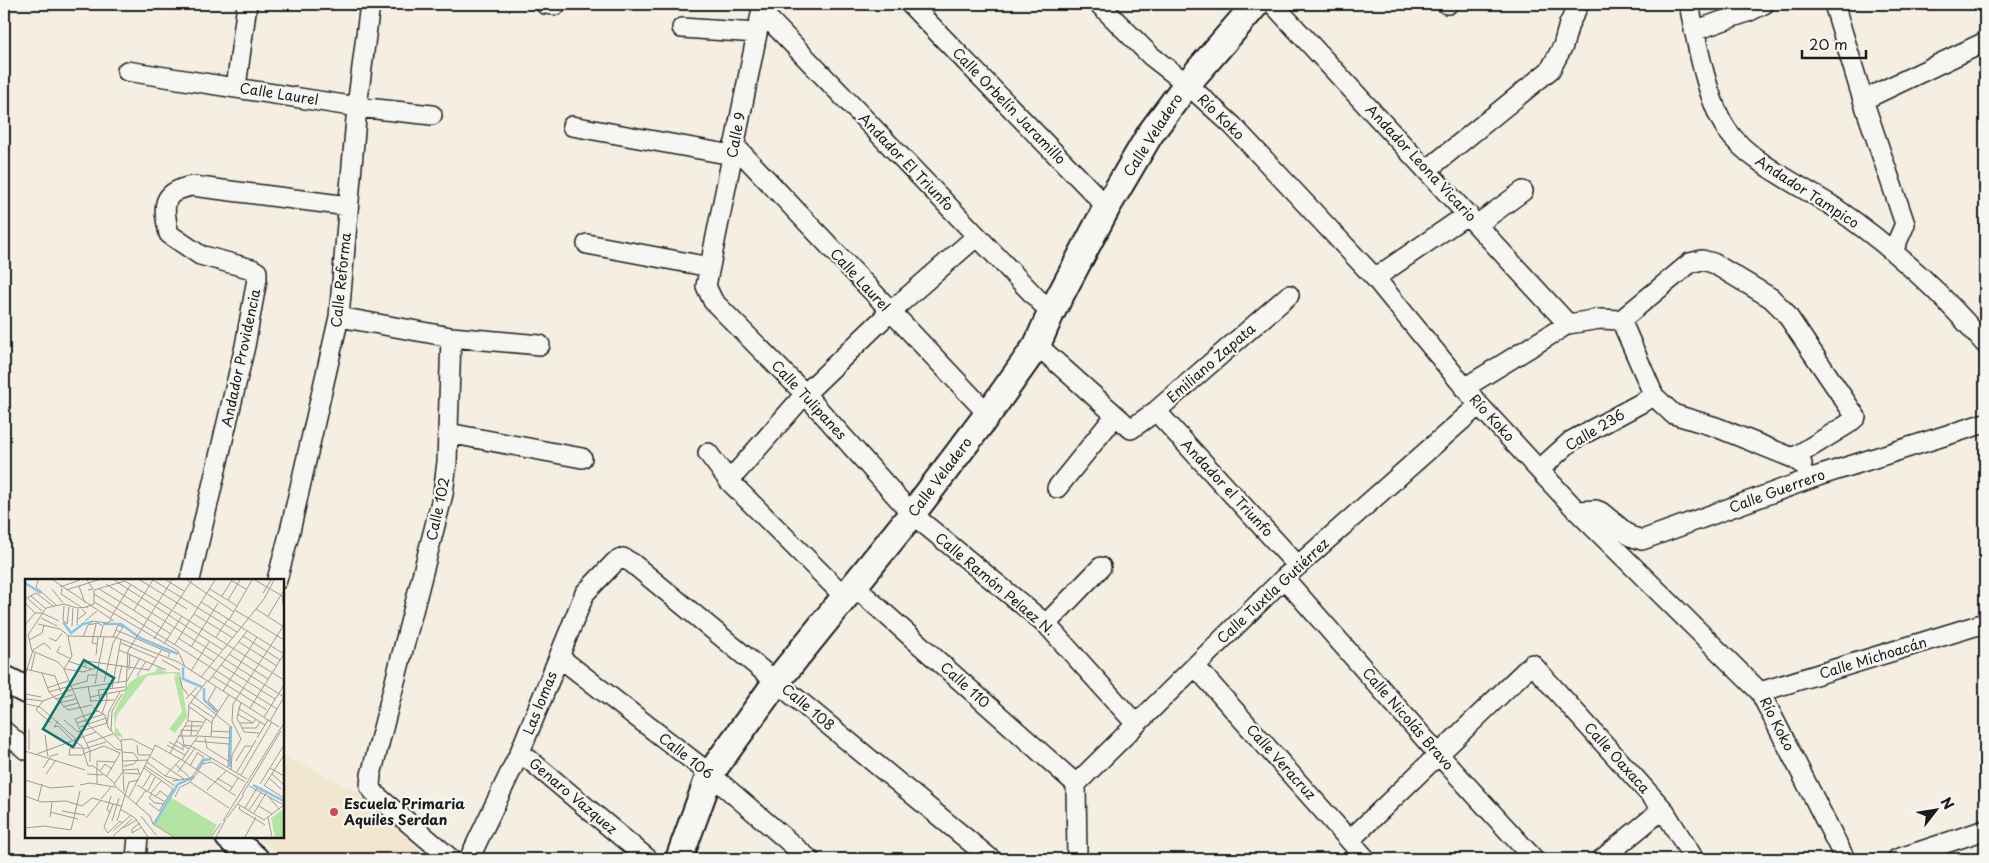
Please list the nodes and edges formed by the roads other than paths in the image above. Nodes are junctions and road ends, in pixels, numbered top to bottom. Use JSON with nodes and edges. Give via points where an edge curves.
{"nodes":[{"id":1,"x":247,"y":4,"type":"edge"},
{"id":2,"x":370,"y":4,"type":"edge"},
{"id":3,"x":910,"y":4,"type":"edge"},
{"id":4,"x":1099,"y":4,"type":"edge"},
{"id":5,"x":1256,"y":4,"type":"edge"},
{"id":6,"x":1273,"y":4,"type":"edge"},
{"id":7,"x":1579,"y":4,"type":"edge"},
{"id":8,"x":1689,"y":4,"type":"edge"},
{"id":9,"x":1764,"y":4,"type":"edge"},
{"id":10,"x":1834,"y":4,"type":"edge"},
{"id":11,"x":762,"y":7,"type":"edge"},
{"id":12,"x":682,"y":28,"type":"dead end"},
{"id":13,"x":1694,"y":31,"type":"junction"},
{"id":14,"x":757,"y":33,"type":"junction"},
{"id":15,"x":1985,"y":42,"type":"edge"},
{"id":16,"x":127,"y":71,"type":"dead end"},
{"id":17,"x":1187,"y":84,"type":"junction"},
{"id":18,"x":236,"y":87,"type":"junction"},
{"id":19,"x":1863,"y":100,"type":"junction"},
{"id":20,"x":357,"y":107,"type":"junction"},
{"id":21,"x":432,"y":115,"type":"dead end"},
{"id":22,"x":572,"y":126,"type":"dead end"},
{"id":23,"x":733,"y":150,"type":"junction"},
{"id":24,"x":1427,"y":170,"type":"junction"},
{"id":25,"x":1523,"y":191,"type":"dead end"},
{"id":26,"x":348,"y":206,"type":"junction"},
{"id":27,"x":1107,"y":207,"type":"junction"},
{"id":28,"x":1473,"y":219,"type":"junction"},
{"id":29,"x":977,"y":236,"type":"junction"},
{"id":30,"x":587,"y":244,"type":"dead end"},
{"id":31,"x":1893,"y":251,"type":"junction"},
{"id":32,"x":710,"y":267,"type":"junction"},
{"id":33,"x":1375,"y":278,"type":"junction"},
{"id":34,"x":706,"y":286,"type":"joint"},
{"id":35,"x":1289,"y":295,"type":"dead end"},
{"id":36,"x":890,"y":312,"type":"junction"},
{"id":37,"x":1051,"y":313,"type":"junction"},
{"id":38,"x":339,"y":317,"type":"junction"},
{"id":39,"x":1621,"y":320,"type":"junction"},
{"id":40,"x":1568,"y":324,"type":"junction"},
{"id":41,"x":452,"y":337,"type":"junction"},
{"id":42,"x":1985,"y":344,"type":"edge"},
{"id":43,"x":540,"y":345,"type":"dead end"},
{"id":44,"x":1037,"y":345,"type":"junction"},
{"id":45,"x":1464,"y":388,"type":"junction"},
{"id":46,"x":805,"y":394,"type":"junction"},
{"id":47,"x":1654,"y":396,"type":"junction"},
{"id":48,"x":1479,"y":405,"type":"junction"},
{"id":49,"x":1156,"y":411,"type":"junction"},
{"id":50,"x":988,"y":414,"type":"junction"},
{"id":51,"x":1115,"y":416,"type":"junction"},
{"id":52,"x":1985,"y":423,"type":"edge"},
{"id":53,"x":448,"y":433,"type":"junction"},
{"id":54,"x":708,"y":452,"type":"dead end"},
{"id":55,"x":582,"y":458,"type":"dead end"},
{"id":56,"x":1793,"y":458,"type":"junction"},
{"id":57,"x":1540,"y":469,"type":"junction"},
{"id":58,"x":1818,"y":476,"type":"junction"},
{"id":59,"x":729,"y":481,"type":"junction"},
{"id":60,"x":1056,"y":488,"type":"dead end"},
{"id":61,"x":1577,"y":511,"type":"junction"},
{"id":62,"x":912,"y":514,"type":"junction"},
{"id":63,"x":624,"y":558,"type":"joint"},
{"id":64,"x":1101,"y":567,"type":"dead end"},
{"id":65,"x":1291,"y":572,"type":"junction"},
{"id":66,"x":190,"y":579,"type":"edge"},
{"id":67,"x":277,"y":579,"type":"edge"},
{"id":68,"x":849,"y":592,"type":"junction"},
{"id":69,"x":1985,"y":623,"type":"edge"},
{"id":70,"x":1046,"y":624,"type":"junction"},
{"id":71,"x":559,"y":657,"type":"junction"},
{"id":72,"x":1195,"y":666,"type":"junction"},
{"id":73,"x":4,"y":679,"type":"edge"},
{"id":74,"x":777,"y":681,"type":"junction"},
{"id":75,"x":25,"y":690,"type":"edge"},
{"id":76,"x":1760,"y":692,"type":"junction"},
{"id":77,"x":1136,"y":724,"type":"junction"},
{"id":78,"x":4,"y":732,"type":"edge"},
{"id":79,"x":25,"y":749,"type":"edge"},
{"id":80,"x":520,"y":752,"type":"junction"},
{"id":81,"x":1439,"y":755,"type":"junction"},
{"id":82,"x":710,"y":774,"type":"junction"},
{"id":83,"x":1076,"y":784,"type":"junction"},
{"id":84,"x":1663,"y":809,"type":"junction"},
{"id":85,"x":1985,"y":830,"type":"edge"},
{"id":86,"x":126,"y":838,"type":"edge"},
{"id":87,"x":230,"y":838,"type":"edge"},
{"id":88,"x":1350,"y":840,"type":"junction"},
{"id":89,"x":137,"y":850,"type":"edge"},
{"id":90,"x":255,"y":859,"type":"edge"},
{"id":91,"x":451,"y":859,"type":"edge"},
{"id":92,"x":469,"y":859,"type":"edge"},
{"id":93,"x":648,"y":859,"type":"edge"},
{"id":94,"x":679,"y":859,"type":"edge"},
{"id":95,"x":809,"y":859,"type":"edge"},
{"id":96,"x":991,"y":859,"type":"edge"},
{"id":97,"x":1077,"y":859,"type":"edge"},
{"id":98,"x":1366,"y":859,"type":"edge"},
{"id":99,"x":1534,"y":859,"type":"edge"},
{"id":100,"x":1602,"y":859,"type":"edge"},
{"id":101,"x":1694,"y":859,"type":"edge"},
{"id":102,"x":1845,"y":859,"type":"edge"},
{"id":103,"x":1897,"y":859,"type":"edge"}],
"edges":[{"from":1,"to":18,"type":"street"},
{"from":2,"to":20,"type":"street","name":"Calle Reforma"},
{"from":3,"to":27,"type":"street","name":"Calle Orbelín Jaramillo"},
{"from":4,"to":17,"type":"street","name":"Río Koko","via":[[1151,56]]},
{"from":5,"to":17,"type":"main road","name":"Calle Veladero"},
{"from":6,"to":24,"type":"street","name":"Andador Leona Vicario"},
{"from":7,"to":24,"type":"street","via":[[1550,70]]},
{"from":8,"to":13,"type":"street","name":"Andador Tampico"},
{"from":9,"to":13,"type":"street"},
{"from":10,"to":19,"type":"street"},
{"from":11,"to":14,"type":"street","name":"Calle 9"},
{"from":11,"to":29,"type":"street","name":"Andador El Triunfo"},
{"from":12,"to":14,"type":"street"},
{"from":13,"to":31,"type":"street","name":"Andador Tampico","via":[[1713,103],[1727,131],[1750,155],[1834,208]]},
{"from":14,"to":23,"type":"street","name":"Calle 9"},
{"from":15,"to":19,"type":"street"},
{"from":16,"to":18,"type":"street","name":"Calle Laurel"},
{"from":17,"to":27,"type":"main road","name":"Calle Veladero","via":[[1150,134]]},
{"from":17,"to":33,"type":"street","name":"Río Koko","via":[[1232,125]]},
{"from":18,"to":20,"type":"street","name":"Calle Laurel"},
{"from":19,"to":31,"type":"street","via":[[1905,224]]},
{"from":20,"to":21,"type":"street","name":"Calle Laurel"},
{"from":20,"to":26,"type":"street","name":"Calle Reforma"},
{"from":22,"to":23,"type":"street"},
{"from":23,"to":32,"type":"street","name":"Calle 9"},
{"from":23,"to":36,"type":"street","name":"Calle Laurel"},
{"from":24,"to":28,"type":"street","name":"Andador Leona Vicario"},
{"from":25,"to":28,"type":"street"},
{"from":26,"to":38,"type":"street","name":"Calle Reforma"},
{"from":26,"to":66,"type":"street","name":"Andador Providencia","via":[[192,186],[171,193],[166,201],[164,212],[169,234],[200,255],[252,269],[257,272],[258,279]]},
{"from":27,"to":37,"type":"main road","name":"Calle Veladero"},
{"from":28,"to":33,"type":"street"},
{"from":28,"to":40,"type":"street","name":"Andador Leona Vicario"},
{"from":29,"to":36,"type":"street"},
{"from":29,"to":37,"type":"street","name":"Andador El Triunfo"},
{"from":30,"to":32,"type":"street"},
{"from":31,"to":42,"type":"street","name":"Andador Tampico","via":[[1964,319]]},
{"from":32,"to":34,"type":"street","name":"Calle 9"},
{"from":33,"to":45,"type":"street","name":"Río Koko"},
{"from":34,"to":46,"type":"street","name":"Calle Tulipanes","via":[[713,301]]},
{"from":35,"to":49,"type":"street","name":"Emiliano Zapata"},
{"from":36,"to":46,"type":"street"},
{"from":36,"to":50,"type":"street","name":"Calle Laurel"},
{"from":37,"to":44,"type":"main road","name":"Calle Veladero"},
{"from":38,"to":41,"type":"street"},
{"from":38,"to":67,"type":"street","name":"Calle Reforma"},
{"from":39,"to":40,"type":"street","via":[[1600,319]]},
{"from":39,"to":47,"type":"street"},
{"from":39,"to":56,"type":"street","via":[[1690,263],[1702,260],[1771,298],[1785,312],[1856,417]]},
{"from":40,"to":45,"type":"street"},
{"from":41,"to":43,"type":"street"},
{"from":41,"to":53,"type":"street","name":"Calle 102"},
{"from":44,"to":50,"type":"main road","name":"Calle Veladero"},
{"from":44,"to":51,"type":"street"},
{"from":45,"to":48,"type":"street","name":"Río Koko"},
{"from":46,"to":59,"type":"street"},
{"from":46,"to":62,"type":"street","name":"Calle Tulipanes"},
{"from":47,"to":56,"type":"street","via":[[1673,414],[1716,427]]},
{"from":47,"to":57,"type":"street","name":"Calle 236","via":[[1571,441]]},
{"from":48,"to":57,"type":"street","name":"Río Koko"},
{"from":48,"to":65,"type":"street","name":"Calle Tuxtla Gutiérrez"},
{"from":49,"to":51,"type":"street","name":"Emiliano Zapata","via":[[1130,429]]},
{"from":49,"to":65,"type":"street","name":"Andador el Triunfo"},
{"from":50,"to":62,"type":"main road","name":"Calle Veladero"},
{"from":51,"to":60,"type":"street"},
{"from":52,"to":58,"type":"street","name":"Calle Guerrero"},
{"from":53,"to":55,"type":"street"},
{"from":53,"to":91,"type":"street","name":"Calle 102","via":[[443,494],[370,787]]},
{"from":54,"to":59,"type":"street","name":"Calle 110"},
{"from":56,"to":58,"type":"street"},
{"from":57,"to":61,"type":"street","name":"Río Koko"},
{"from":58,"to":61,"type":"street","name":"Calle Guerrero","via":[[1642,540],[1630,536],[1601,512]]},
{"from":59,"to":68,"type":"street","name":"Calle 110"},
{"from":61,"to":76,"type":"street","name":"Río Koko"},
{"from":62,"to":68,"type":"main road","name":"Calle Veladero"},
{"from":62,"to":70,"type":"street","name":"Calle Ramón Pelaez N."},
{"from":63,"to":71,"type":"street","name":"Las lomas","via":[[614,562],[585,593]]},
{"from":63,"to":74,"type":"street","name":"Calle 108"},
{"from":64,"to":70,"type":"street"},
{"from":65,"to":72,"type":"street","name":"Calle Tuxtla Gutiérrez"},
{"from":65,"to":81,"type":"street","name":"Calle Nicolás Bravo"},
{"from":68,"to":74,"type":"main road","name":"Calle Veladero"},
{"from":68,"to":83,"type":"street","name":"Calle 110"},
{"from":69,"to":76,"type":"street","name":"Calle Michoacán"},
{"from":70,"to":77,"type":"street","name":"Calle Ramón Pelaez N."},
{"from":71,"to":80,"type":"street","name":"Las lomas"},
{"from":71,"to":82,"type":"street","name":"Calle 106"},
{"from":72,"to":77,"type":"street","name":"Calle Tuxtla Gutiérrez"},
{"from":72,"to":88,"type":"street","name":"Calle Veracruz"},
{"from":73,"to":75,"type":"main road"},
{"from":74,"to":82,"type":"main road","name":"Calle Veladero"},
{"from":74,"to":96,"type":"street","name":"Calle 108"},
{"from":76,"to":102,"type":"street","name":"Río Koko"},
{"from":77,"to":83,"type":"street","name":"Calle Tuxtla Gutiérrez"},
{"from":78,"to":79,"type":"street"},
{"from":80,"to":92,"type":"street","name":"Las lomas"},
{"from":80,"to":93,"type":"street","name":"Genaro Vazquez"},
{"from":81,"to":84,"type":"street","name":"Calle Oaxaca","via":[[1532,664]]},
{"from":81,"to":88,"type":"street"},
{"from":81,"to":99,"type":"street","name":"Calle Nicolás Bravo"},
{"from":82,"to":94,"type":"main road","name":"Calle Veladero"},
{"from":82,"to":95,"type":"street","name":"Calle 106"},
{"from":83,"to":97,"type":"street"},
{"from":84,"to":100,"type":"street"},
{"from":84,"to":101,"type":"street","name":"Calle Oaxaca"},
{"from":85,"to":103,"type":"street"},
{"from":86,"to":89,"type":"street"},
{"from":87,"to":90,"type":"main road"},
{"from":88,"to":98,"type":"street","name":"Calle Veracruz"}]}
